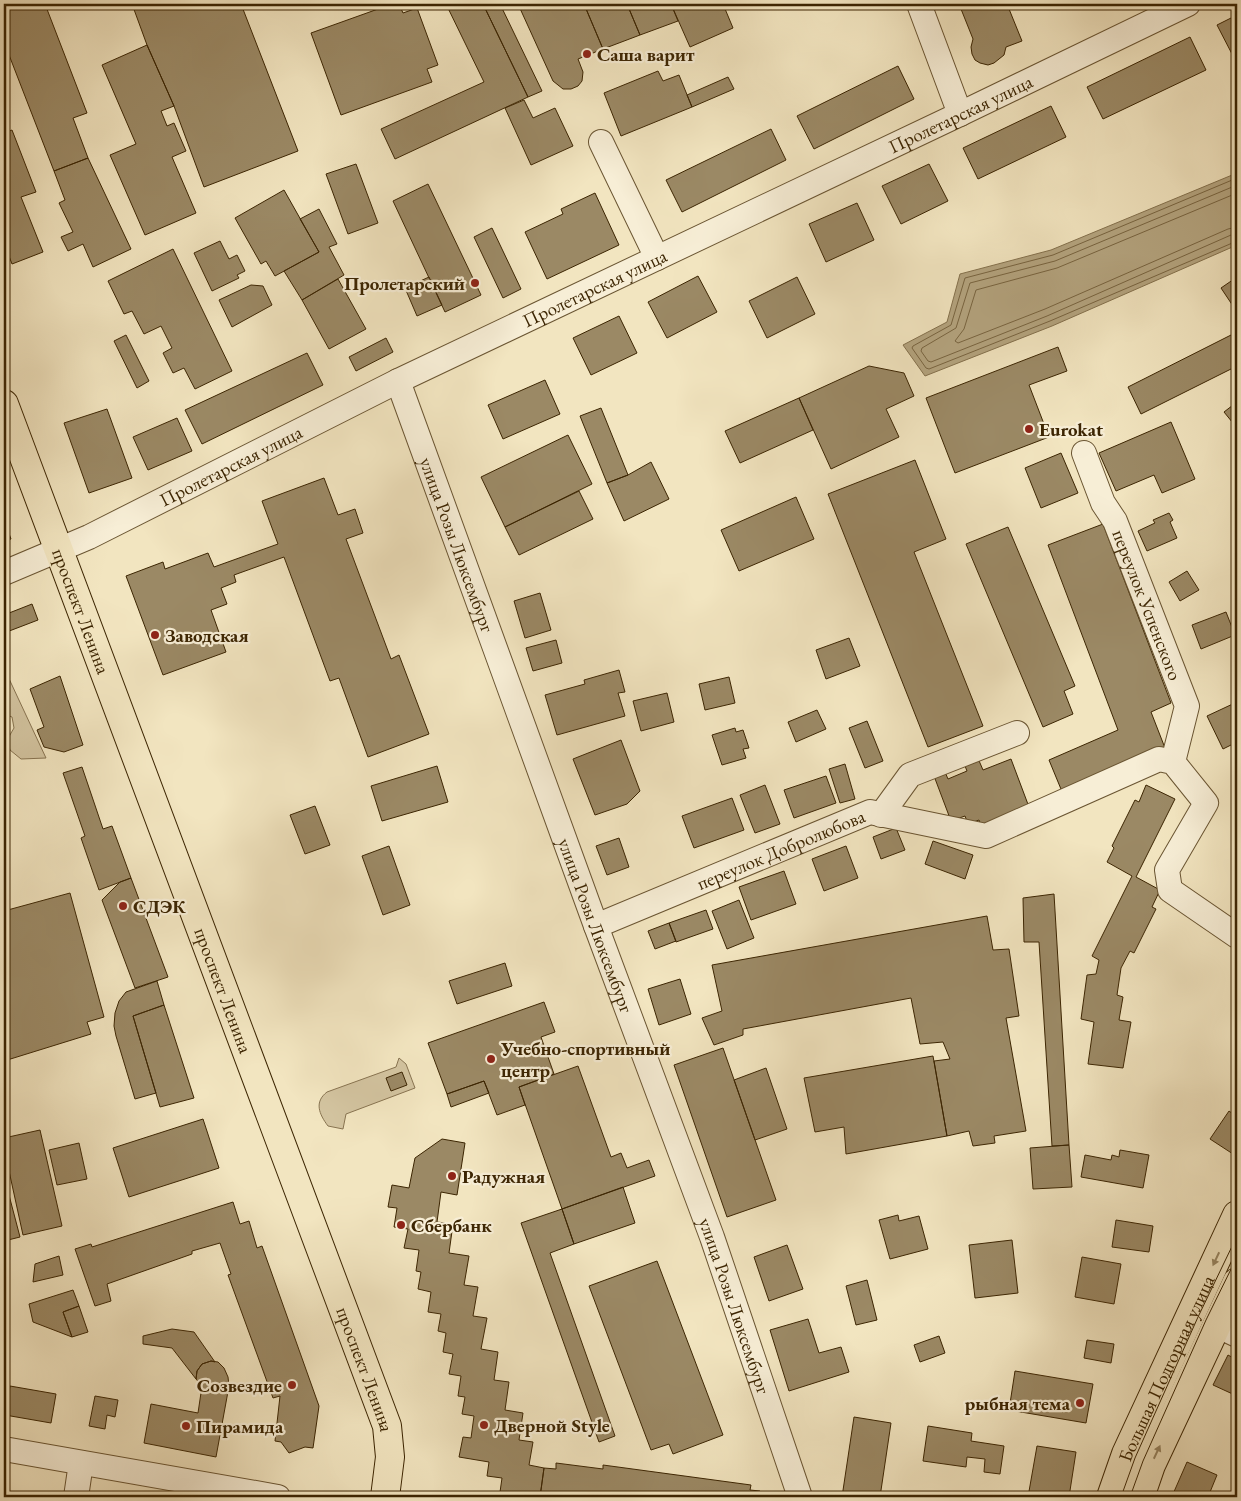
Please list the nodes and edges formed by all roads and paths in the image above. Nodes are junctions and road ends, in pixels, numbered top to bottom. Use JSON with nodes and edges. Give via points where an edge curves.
{"nodes":[{"id":1,"x":920,"y":4,"type":"edge"},
{"id":2,"x":1188,"y":4,"type":"edge"},
{"id":3,"x":960,"y":114,"type":"junction"},
{"id":4,"x":601,"y":142,"type":"dead end"},
{"id":5,"x":657,"y":258,"type":"junction"},
{"id":6,"x":398,"y":381,"type":"junction"},
{"id":7,"x":4,"y":404,"type":"edge"},
{"id":8,"x":1084,"y":453,"type":"dead end"},
{"id":9,"x":58,"y":550,"type":"junction"},
{"id":10,"x":4,"y":573,"type":"edge"},
{"id":11,"x":1017,"y":733,"type":"dead end"},
{"id":12,"x":1173,"y":762,"type":"junction"},
{"id":13,"x":881,"y":815,"type":"junction"},
{"id":14,"x":596,"y":926,"type":"junction"},
{"id":15,"x":1237,"y":936,"type":"edge"},
{"id":16,"x":1237,"y":1215,"type":"edge"},
{"id":17,"x":1237,"y":1282,"type":"edge"},
{"id":18,"x":1227,"y":1330,"type":"edge"},
{"id":19,"x":4,"y":1449,"type":"edge"},
{"id":20,"x":81,"y":1463,"type":"junction"},
{"id":21,"x":76,"y":1497,"type":"edge"},
{"id":22,"x":278,"y":1497,"type":"edge"},
{"id":23,"x":385,"y":1497,"type":"edge"},
{"id":24,"x":800,"y":1497,"type":"edge"},
{"id":25,"x":1111,"y":1497,"type":"edge"},
{"id":26,"x":1140,"y":1497,"type":"edge"}],
"edges":[{"from":1,"to":3,"type":"street"},
{"from":2,"to":3,"type":"street","name":"Пролетарская улица"},
{"from":3,"to":5,"type":"street","name":"Пролетарская улица"},
{"from":4,"to":5,"type":"street"},
{"from":5,"to":6,"type":"street","name":"Пролетарская улица"},
{"from":6,"to":9,"type":"street","name":"Пролетарская улица"},
{"from":6,"to":14,"type":"street","name":"улица Розы Люксембург"},
{"from":7,"to":9,"type":"main road","name":"проспект Ленина"},
{"from":8,"to":12,"type":"street","name":"переулок Успенского","via":[[1187,706]]},
{"from":9,"to":10,"type":"street","name":"Пролетарская улица"},
{"from":9,"to":23,"type":"main road","name":"проспект Ленина","via":[[387,1426],[390,1457]]},
{"from":11,"to":13,"type":"street","via":[[910,775]]},
{"from":12,"to":13,"type":"street","name":"переулок Добролюбова","via":[[1159,759],[986,836]]},
{"from":12,"to":15,"type":"street","via":[[1206,802],[1168,870],[1170,890]]},
{"from":13,"to":14,"type":"street","name":"переулок Добролюбова","via":[[870,812]]},
{"from":14,"to":24,"type":"street","name":"улица Розы Люксембург","via":[[712,1237]]},
{"from":16,"to":25,"type":"main road","name":"Большая Подгорная улица","one_way":true,"via":[[1126,1454]]},
{"from":17,"to":18,"type":"main road","name":"Большая Подгорная улица"},
{"from":26,"to":18,"type":"main road","name":"Большая Подгорная улица","one_way":true,"via":[[1151,1464]]},
{"from":19,"to":20,"type":"street"},
{"from":20,"to":21,"type":"street"},
{"from":20,"to":22,"type":"street"}]}
